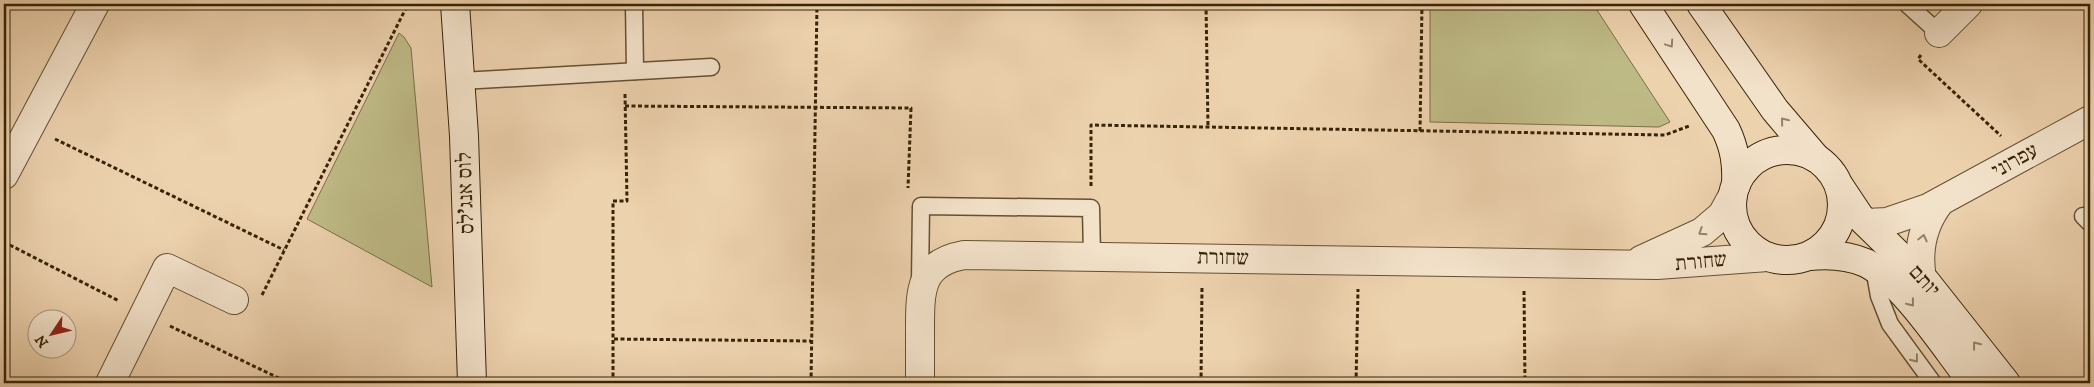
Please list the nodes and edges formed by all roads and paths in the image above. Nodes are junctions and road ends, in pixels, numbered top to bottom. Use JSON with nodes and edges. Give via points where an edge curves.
{"nodes":[{"id":1,"x":95,"y":4,"type":"edge"},
{"id":2,"x":408,"y":4,"type":"edge"},
{"id":3,"x":456,"y":4,"type":"edge"},
{"id":4,"x":634,"y":4,"type":"edge"},
{"id":5,"x":816,"y":4,"type":"edge"},
{"id":6,"x":1206,"y":4,"type":"edge"},
{"id":7,"x":1422,"y":4,"type":"edge"},
{"id":8,"x":1643,"y":4,"type":"edge"},
{"id":9,"x":1701,"y":4,"type":"edge"},
{"id":10,"x":1907,"y":4,"type":"edge"},
{"id":11,"x":1968,"y":4,"type":"edge"},
{"id":12,"x":1939,"y":33,"type":"junction"},
{"id":13,"x":711,"y":67,"type":"dead end"},
{"id":14,"x":630,"y":71,"type":"junction"},
{"id":15,"x":461,"y":81,"type":"junction"},
{"id":16,"x":625,"y":106,"type":"junction"},
{"id":17,"x":815,"y":108,"type":"junction"},
{"id":18,"x":1716,"y":113,"type":"junction"},
{"id":19,"x":2090,"y":120,"type":"edge"},
{"id":20,"x":29,"y":127,"type":"junction"},
{"id":21,"x":1208,"y":127,"type":"junction"},
{"id":22,"x":1420,"y":131,"type":"junction"},
{"id":23,"x":2023,"y":157,"type":"junction"},
{"id":24,"x":1816,"y":158,"type":"junction"},
{"id":25,"x":4,"y":175,"type":"edge"},
{"id":26,"x":1838,"y":183,"type":"junction"},
{"id":27,"x":1734,"y":190,"type":"junction"},
{"id":28,"x":1940,"y":202,"type":"junction"},
{"id":29,"x":921,"y":206,"type":"junction"},
{"id":30,"x":1091,"y":208,"type":"junction"},
{"id":31,"x":1866,"y":222,"type":"junction"},
{"id":32,"x":4,"y":242,"type":"edge"},
{"id":33,"x":284,"y":250,"type":"junction"},
{"id":34,"x":1092,"y":256,"type":"junction"},
{"id":35,"x":1809,"y":256,"type":"junction"},
{"id":36,"x":1202,"y":257,"type":"junction"},
{"id":37,"x":1768,"y":257,"type":"junction"},
{"id":38,"x":1358,"y":259,"type":"junction"},
{"id":39,"x":1524,"y":262,"type":"junction"},
{"id":40,"x":1634,"y":263,"type":"junction"},
{"id":41,"x":1874,"y":268,"type":"junction"},
{"id":42,"x":1922,"y":278,"type":"junction"},
{"id":43,"x":234,"y":300,"type":"joint"},
{"id":44,"x":920,"y":300,"type":"junction"},
{"id":45,"x":145,"y":314,"type":"junction"},
{"id":46,"x":614,"y":339,"type":"junction"},
{"id":47,"x":811,"y":341,"type":"junction"},
{"id":48,"x":110,"y":383,"type":"edge"},
{"id":49,"x":289,"y":383,"type":"edge"},
{"id":50,"x":472,"y":383,"type":"edge"},
{"id":51,"x":613,"y":383,"type":"edge"},
{"id":52,"x":811,"y":383,"type":"edge"},
{"id":53,"x":920,"y":383,"type":"edge"},
{"id":54,"x":1201,"y":383,"type":"edge"},
{"id":55,"x":1356,"y":383,"type":"edge"},
{"id":56,"x":1525,"y":383,"type":"edge"},
{"id":57,"x":1933,"y":383,"type":"edge"},
{"id":58,"x":1973,"y":383,"type":"edge"},
{"id":59,"x":2006,"y":383,"type":"edge"}],
"edges":[{"from":1,"to":20,"type":"street"},
{"from":2,"to":33,"type":"path"},
{"from":3,"to":15,"type":"street","name":"לוס אנג'לס"},
{"from":4,"to":14,"type":"lane"},
{"from":5,"to":17,"type":"path"},
{"from":6,"to":21,"type":"path"},
{"from":7,"to":22,"type":"path"},
{"from":8,"to":18,"type":"street","one_way":true},
{"from":24,"to":9,"type":"street","one_way":true,"via":[[1775,110]]},
{"from":10,"to":12,"type":"lane"},
{"from":11,"to":12,"type":"street"},
{"from":12,"to":23,"type":"path","via":[[1918,59]]},
{"from":13,"to":14,"type":"lane"},
{"from":14,"to":15,"type":"lane"},
{"from":14,"to":16,"type":"path"},
{"from":15,"to":50,"type":"street","name":"לוס אנג'לס"},
{"from":16,"to":17,"type":"path"},
{"from":16,"to":46,"type":"path","via":[[627,201],[613,201]]},
{"from":17,"to":29,"type":"path","via":[[911,108],[908,190]]},
{"from":17,"to":47,"type":"path"},
{"from":18,"to":22,"type":"path","via":[[1665,135]]},
{"from":18,"to":27,"type":"street","via":[[1734,148],[1737,168]]},
{"from":19,"to":23,"type":"street","name":"עפרוני"},
{"from":20,"to":25,"type":"street"},
{"from":20,"to":33,"type":"path"},
{"from":21,"to":22,"type":"path"},
{"from":21,"to":30,"type":"path","via":[[1091,125]]},
{"from":23,"to":28,"type":"street","name":"עפרוני"},
{"from":24,"to":26,"type":"street"},
{"from":24,"to":27,"type":"street","via":[[1791,150],[1765,154],[1747,167]]},
{"from":26,"to":31,"type":"street","name":"יותם"},
{"from":26,"to":35,"type":"street","via":[[1842,204],[1838,225],[1828,243]]},
{"from":27,"to":37,"type":"street","via":[[1733,216],[1742,237]]},
{"from":27,"to":40,"type":"street","name":"שחורת","one_way":true,"via":[[1722,215],[1702,232]]},
{"from":28,"to":31,"type":"street","name":"עפרוני","via":[[1896,220]]},
{"from":42,"to":28,"type":"street","one_way":true,"via":[[1923,236]]},
{"from":29,"to":30,"type":"lane"},
{"from":29,"to":44,"type":"lane"},
{"from":30,"to":34,"type":"lane"},
{"from":31,"to":42,"type":"street","name":"יותם"},
{"from":32,"to":45,"type":"path"},
{"from":33,"to":43,"type":"path","via":[[254,311]]},
{"from":34,"to":36,"type":"street","name":"שחורת"},
{"from":34,"to":44,"type":"street","name":"שחורת","via":[[977,254],[953,257],[930,272]]},
{"from":35,"to":37,"type":"street","via":[[1788,260]]},
{"from":35,"to":41,"type":"street","name":"יותם","via":[[1853,258]]},
{"from":36,"to":38,"type":"street","name":"שחורת"},
{"from":36,"to":54,"type":"path"},
{"from":37,"to":40,"type":"street","name":"שחורת","via":[[1675,264]]},
{"from":38,"to":39,"type":"street","name":"שחורת"},
{"from":38,"to":55,"type":"path"},
{"from":39,"to":40,"type":"street","name":"שחורת"},
{"from":39,"to":56,"type":"path"},
{"from":41,"to":57,"type":"lane","one_way":true,"via":[[1879,296],[1890,324]]},
{"from":41,"to":58,"type":"street","name":"יותם","one_way":true,"via":[[1904,294]]},
{"from":59,"to":42,"type":"street","name":"יותם","one_way":true},
{"from":43,"to":45,"type":"street","via":[[167,268]]},
{"from":44,"to":53,"type":"street","name":"שחורת"},
{"from":45,"to":48,"type":"street"},
{"from":45,"to":49,"type":"path"},
{"from":46,"to":47,"type":"path"},
{"from":46,"to":51,"type":"path"},
{"from":47,"to":52,"type":"path"}]}
